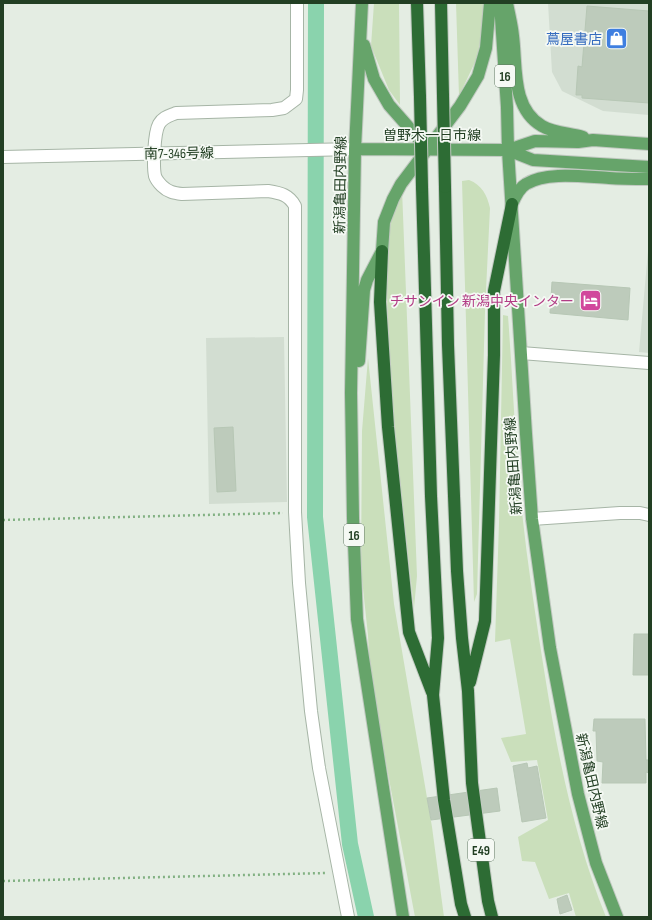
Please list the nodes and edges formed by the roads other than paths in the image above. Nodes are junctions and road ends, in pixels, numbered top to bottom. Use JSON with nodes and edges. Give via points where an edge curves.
{"nodes":[{"id":1,"x":297,"y":3,"type":"edge"},
{"id":2,"x":362,"y":3,"type":"edge"},
{"id":3,"x":417,"y":3,"type":"edge"},
{"id":4,"x":441,"y":3,"type":"edge"},
{"id":5,"x":490,"y":3,"type":"edge"},
{"id":6,"x":500,"y":3,"type":"edge"},
{"id":7,"x":507,"y":3,"type":"edge"},
{"id":8,"x":361,"y":30,"type":"junction"},
{"id":9,"x":593,"y":140,"type":"junction"},
{"id":10,"x":649,"y":144,"type":"edge"},
{"id":11,"x":355,"y":149,"type":"junction"},
{"id":12,"x":428,"y":150,"type":"junction"},
{"id":13,"x":508,"y":150,"type":"junction"},
{"id":14,"x":154,"y":154,"type":"junction"},
{"id":15,"x":3,"y":157,"type":"edge"},
{"id":16,"x":649,"y":167,"type":"edge"},
{"id":17,"x":649,"y":179,"type":"edge"},
{"id":18,"x":512,"y":204,"type":"junction"},
{"id":19,"x":382,"y":251,"type":"junction"},
{"id":20,"x":521,"y":353,"type":"junction"},
{"id":21,"x":649,"y":363,"type":"edge"},
{"id":22,"x":352,"y":444,"type":"junction"},
{"id":23,"x":649,"y":515,"type":"edge"},
{"id":24,"x":532,"y":519,"type":"junction"},
{"id":25,"x":468,"y":690,"type":"junction"},
{"id":26,"x":433,"y":695,"type":"junction"},
{"id":27,"x":461,"y":904,"type":"junction"},
{"id":28,"x":348,"y":917,"type":"edge"},
{"id":29,"x":403,"y":917,"type":"edge"},
{"id":30,"x":462,"y":917,"type":"edge"},
{"id":31,"x":465,"y":917,"type":"edge"},
{"id":32,"x":492,"y":917,"type":"edge"},
{"id":33,"x":617,"y":917,"type":"edge"}],
"edges":[{"from":1,"to":14,"type":"street","via":[[296,99],[284,108],[272,110],[176,113],[165,117],[159,123],[156,132]]},
{"from":2,"to":8,"type":"main road","name":"新潟亀田内野線","number":"16"},
{"from":3,"to":26,"type":"highway","bridge":true,"via":[[431,488],[438,638]]},
{"from":4,"to":25,"type":"highway","bridge":true,"via":[[448,345],[457,572]]},
{"from":5,"to":12,"type":"main road","via":[[486,48],[478,76]]},
{"from":6,"to":13,"type":"main road","name":"新潟亀田内野線","number":"16"},
{"from":7,"to":9,"type":"main road","via":[[517,81],[521,101],[527,111],[542,126]]},
{"from":8,"to":11,"type":"main road","name":"新潟亀田内野線","number":"16"},
{"from":8,"to":12,"type":"main road","via":[[374,79],[389,105]]},
{"from":9,"to":10,"type":"main road","name":"曽野木一日市線"},
{"from":9,"to":13,"type":"main road","name":"曽野木一日市線","via":[[534,141]]},
{"from":11,"to":12,"type":"main road","name":"曽野木一日市線"},
{"from":11,"to":14,"type":"street","name":"南7-346号線"},
{"from":11,"to":22,"type":"main road","name":"新潟亀田内野線","number":"16"},
{"from":12,"to":13,"type":"main road","name":"曽野木一日市線"},
{"from":12,"to":19,"type":"main road","via":[[401,184],[388,209],[384,222]]},
{"from":13,"to":16,"type":"main road","name":"曽野木一日市線","via":[[533,160]]},
{"from":13,"to":18,"type":"main road","name":"新潟亀田内野線","number":"16"},
{"from":14,"to":15,"type":"street","name":"南7-346号線"},
{"from":14,"to":28,"type":"street","via":[[155,177],[161,186],[170,192],[272,192],[285,194],[296,206],[295,512],[300,598],[319,768]]},
{"from":17,"to":18,"type":"main road","via":[[566,176],[537,179],[525,184],[516,194]]},
{"from":18,"to":20,"type":"main road","name":"新潟亀田内野線","number":"16"},
{"from":18,"to":25,"type":"highway","via":[[494,291],[485,621]]},
{"from":19,"to":22,"type":"main road","via":[[364,290]]},
{"from":19,"to":26,"type":"highway","via":[[380,302],[388,427],[408,632]]},
{"from":20,"to":21,"type":"street"},
{"from":20,"to":24,"type":"main road","name":"新潟亀田内野線","number":"16"},
{"from":22,"to":29,"type":"main road","name":"新潟亀田内野線","number":"16","via":[[357,619]]},
{"from":23,"to":24,"type":"street","via":[[640,513]]},
{"from":24,"to":33,"type":"main road","name":"新潟亀田内野線","number":"16","via":[[550,648],[578,794],[596,863]]},
{"from":25,"to":32,"type":"highway","number":"E49","via":[[472,783]]},
{"from":26,"to":27,"type":"highway","number":"E49","via":[[444,800]]},
{"from":27,"to":30,"type":"highway"},
{"from":27,"to":31,"type":"highway","number":"E49"}]}
